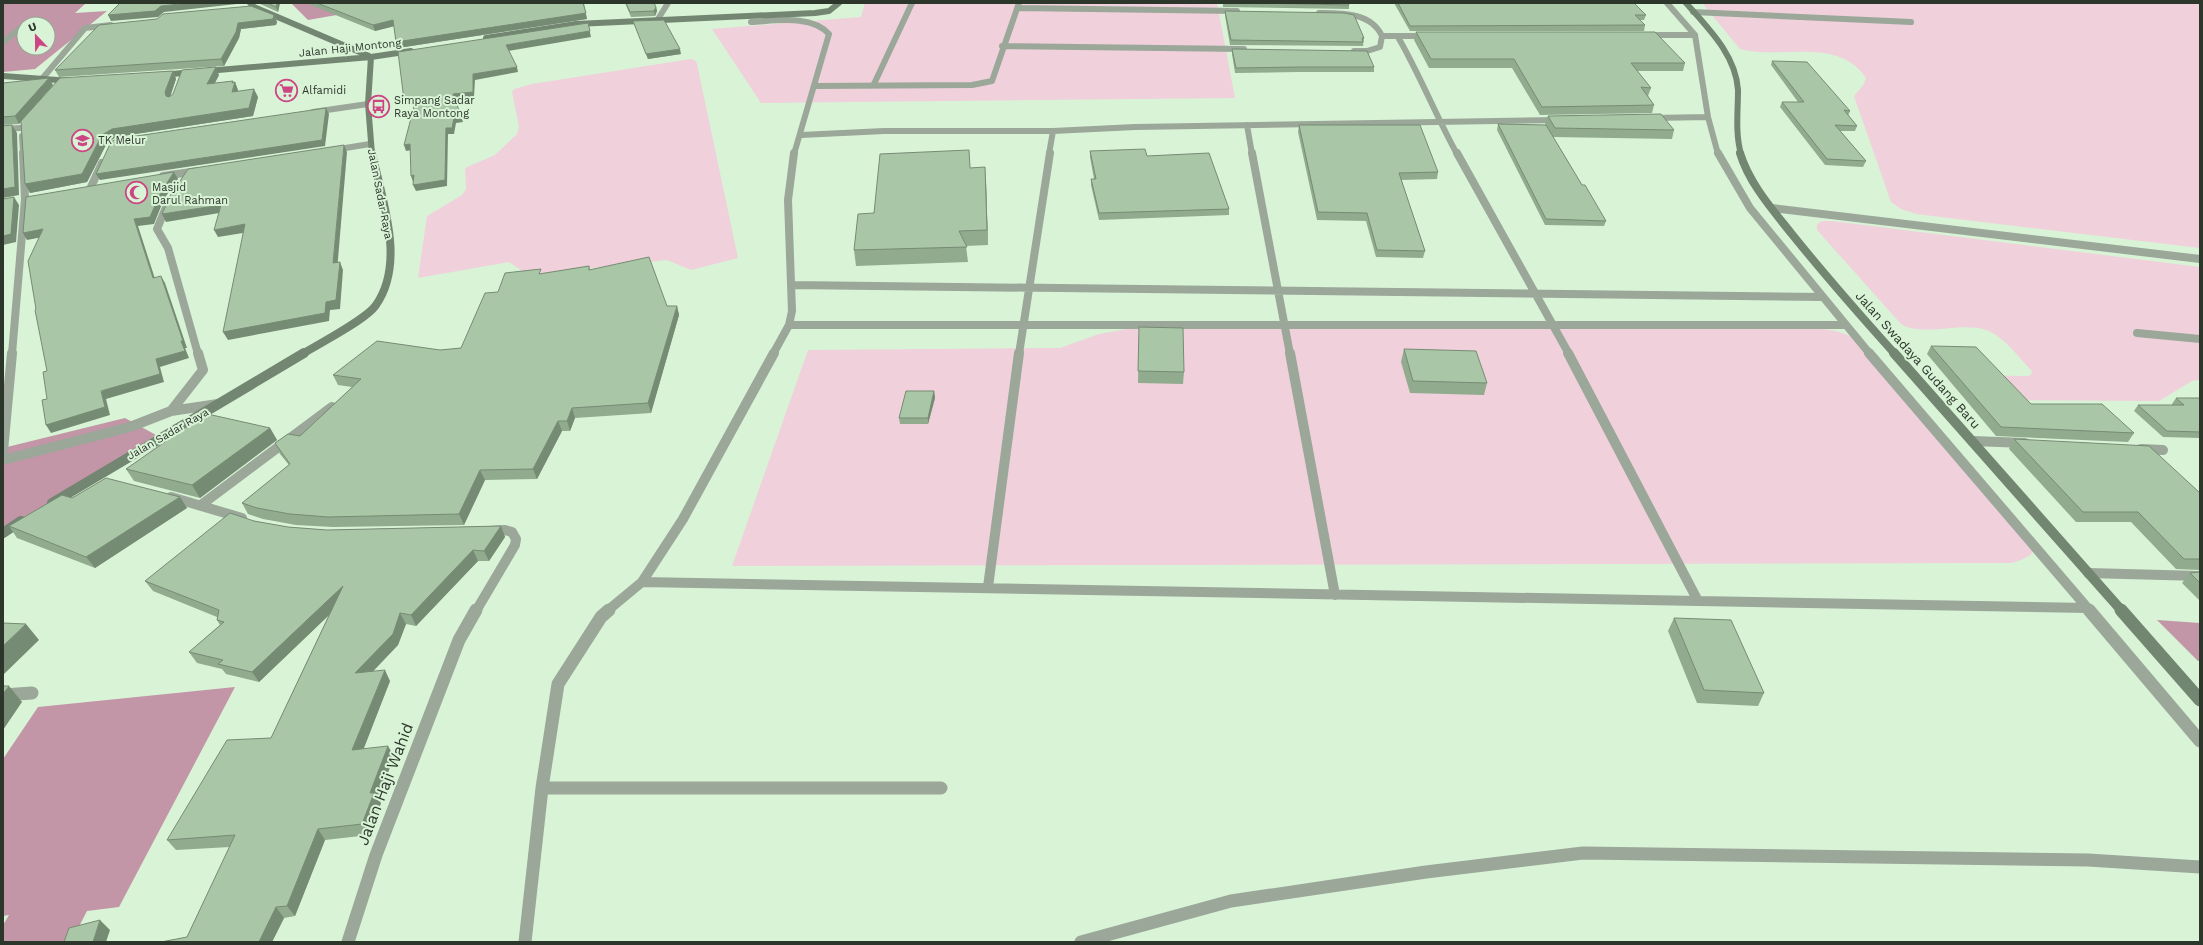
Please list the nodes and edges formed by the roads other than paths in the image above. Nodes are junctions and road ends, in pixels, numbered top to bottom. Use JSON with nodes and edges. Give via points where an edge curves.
{"nodes":[{"id":1,"x":668,"y":3,"type":"edge"},
{"id":2,"x":839,"y":3,"type":"edge"},
{"id":3,"x":912,"y":3,"type":"edge"},
{"id":4,"x":1667,"y":3,"type":"edge"},
{"id":5,"x":1686,"y":3,"type":"edge"},
{"id":6,"x":250,"y":6,"type":"edge"},
{"id":7,"x":1019,"y":6,"type":"edge"},
{"id":8,"x":1245,"y":12,"type":"edge"},
{"id":9,"x":1311,"y":12,"type":"edge"},
{"id":10,"x":1693,"y":12,"type":"junction"},
{"id":11,"x":658,"y":19,"type":"junction"},
{"id":12,"x":752,"y":22,"type":"dead end"},
{"id":13,"x":1911,"y":22,"type":"dead end"},
{"id":14,"x":115,"y":25,"type":"edge"},
{"id":15,"x":16,"y":31,"type":"edge"},
{"id":16,"x":1640,"y":35,"type":"edge"},
{"id":17,"x":1695,"y":35,"type":"junction"},
{"id":18,"x":1382,"y":36,"type":"junction"},
{"id":19,"x":1398,"y":36,"type":"junction"},
{"id":20,"x":1437,"y":36,"type":"edge"},
{"id":21,"x":476,"y":40,"type":"edge"},
{"id":22,"x":3,"y":42,"type":"edge"},
{"id":23,"x":1002,"y":46,"type":"junction"},
{"id":24,"x":421,"y":49,"type":"edge"},
{"id":25,"x":1248,"y":50,"type":"edge"},
{"id":26,"x":1351,"y":51,"type":"edge"},
{"id":27,"x":371,"y":57,"type":"junction"},
{"id":28,"x":3,"y":76,"type":"edge"},
{"id":29,"x":152,"y":76,"type":"edge"},
{"id":30,"x":41,"y":80,"type":"junction"},
{"id":31,"x":51,"y":81,"type":"junction"},
{"id":32,"x":77,"y":81,"type":"edge"},
{"id":33,"x":62,"y":82,"type":"junction"},
{"id":34,"x":874,"y":84,"type":"junction"},
{"id":35,"x":22,"y":85,"type":"edge"},
{"id":36,"x":814,"y":86,"type":"junction"},
{"id":37,"x":57,"y":87,"type":"edge"},
{"id":38,"x":368,"y":104,"type":"junction"},
{"id":39,"x":306,"y":112,"type":"edge"},
{"id":40,"x":1708,"y":117,"type":"junction"},
{"id":41,"x":1644,"y":118,"type":"edge"},
{"id":42,"x":1566,"y":120,"type":"edge"},
{"id":43,"x":1439,"y":122,"type":"junction"},
{"id":44,"x":1247,"y":125,"type":"junction"},
{"id":45,"x":3,"y":129,"type":"edge"},
{"id":46,"x":1053,"y":131,"type":"junction"},
{"id":47,"x":801,"y":134,"type":"junction"},
{"id":48,"x":370,"y":144,"type":"junction"},
{"id":49,"x":328,"y":151,"type":"edge"},
{"id":50,"x":105,"y":159,"type":"edge"},
{"id":51,"x":204,"y":170,"type":"edge"},
{"id":52,"x":188,"y":173,"type":"junction"},
{"id":53,"x":158,"y":177,"type":"edge"},
{"id":54,"x":180,"y":184,"type":"edge"},
{"id":55,"x":91,"y":187,"type":"edge"},
{"id":56,"x":173,"y":195,"type":"edge"},
{"id":57,"x":1772,"y":208,"type":"junction"},
{"id":58,"x":2200,"y":259,"type":"edge"},
{"id":59,"x":792,"y":285,"type":"junction"},
{"id":60,"x":1029,"y":288,"type":"junction"},
{"id":61,"x":1278,"y":290,"type":"junction"},
{"id":62,"x":1536,"y":294,"type":"junction"},
{"id":63,"x":1823,"y":297,"type":"junction"},
{"id":64,"x":789,"y":325,"type":"junction"},
{"id":65,"x":1023,"y":325,"type":"junction"},
{"id":66,"x":1284,"y":325,"type":"junction"},
{"id":67,"x":1554,"y":325,"type":"junction"},
{"id":68,"x":1846,"y":325,"type":"junction"},
{"id":69,"x":2137,"y":333,"type":"dead end"},
{"id":70,"x":2200,"y":339,"type":"edge"},
{"id":71,"x":222,"y":403,"type":"junction"},
{"id":72,"x":332,"y":407,"type":"edge"},
{"id":73,"x":171,"y":411,"type":"junction"},
{"id":74,"x":1973,"y":441,"type":"junction"},
{"id":75,"x":2036,"y":444,"type":"edge"},
{"id":76,"x":2132,"y":448,"type":"edge"},
{"id":77,"x":2163,"y":450,"type":"dead end"},
{"id":78,"x":3,"y":451,"type":"edge"},
{"id":79,"x":3,"y":460,"type":"edge"},
{"id":80,"x":99,"y":474,"type":"junction"},
{"id":81,"x":112,"y":481,"type":"edge"},
{"id":82,"x":163,"y":496,"type":"edge"},
{"id":83,"x":201,"y":505,"type":"junction"},
{"id":84,"x":41,"y":509,"type":"edge"},
{"id":85,"x":29,"y":517,"type":"edge"},
{"id":86,"x":254,"y":522,"type":"edge"},
{"id":87,"x":478,"y":531,"type":"edge"},
{"id":88,"x":3,"y":533,"type":"edge"},
{"id":89,"x":2088,"y":573,"type":"junction"},
{"id":90,"x":2200,"y":576,"type":"edge"},
{"id":91,"x":642,"y":582,"type":"junction"},
{"id":92,"x":988,"y":587,"type":"junction"},
{"id":93,"x":1335,"y":595,"type":"junction"},
{"id":94,"x":1698,"y":601,"type":"junction"},
{"id":95,"x":2088,"y":608,"type":"junction"},
{"id":96,"x":32,"y":693,"type":"dead end"},
{"id":97,"x":3,"y":695,"type":"edge"},
{"id":98,"x":2200,"y":700,"type":"edge"},
{"id":99,"x":2200,"y":741,"type":"edge"},
{"id":100,"x":542,"y":788,"type":"junction"},
{"id":101,"x":941,"y":788,"type":"dead end"},
{"id":102,"x":2200,"y":867,"type":"edge"},
{"id":103,"x":348,"y":942,"type":"edge"},
{"id":104,"x":525,"y":942,"type":"edge"},
{"id":105,"x":1081,"y":942,"type":"edge"}],
"edges":[{"from":1,"to":11,"type":"street"},
{"from":2,"to":11,"type":"street","via":[[831,9],[807,14]]},
{"from":3,"to":34,"type":"street"},
{"from":4,"to":17,"type":"street"},
{"from":5,"to":10,"type":"street","name":"Jalan Swadaya Gudang Baru"},
{"from":6,"to":27,"type":"street"},
{"from":7,"to":8,"type":"street"},
{"from":7,"to":23,"type":"street"},
{"from":9,"to":18,"type":"street","via":[[1356,15],[1370,22]]},
{"from":10,"to":13,"type":"street"},
{"from":10,"to":57,"type":"street","name":"Jalan Swadaya Gudang Baru","via":[[1724,51],[1736,72],[1740,155],[1750,176]]},
{"from":11,"to":21,"type":"street","via":[[576,24]]},
{"from":12,"to":36,"type":"street","via":[[794,21],[817,25],[827,30],[829,38]]},
{"from":14,"to":30,"type":"street","via":[[85,28]]},
{"from":15,"to":22,"type":"street"},
{"from":16,"to":17,"type":"street"},
{"from":17,"to":40,"type":"street"},
{"from":18,"to":19,"type":"street"},
{"from":18,"to":26,"type":"street","via":[[1383,43],[1375,50]]},
{"from":19,"to":20,"type":"street"},
{"from":19,"to":43,"type":"street","via":[[1418,72]]},
{"from":23,"to":25,"type":"street"},
{"from":23,"to":34,"type":"street","via":[[992,81],[984,84]]},
{"from":24,"to":27,"type":"street","name":"Jalan Haji Montong"},
{"from":27,"to":29,"type":"street","name":"Jalan Haji Montong","via":[[182,77]]},
{"from":27,"to":38,"type":"street","name":"Jalan Sadar Raya"},
{"from":28,"to":30,"type":"street"},
{"from":30,"to":31,"type":"street"},
{"from":31,"to":33,"type":"street"},
{"from":31,"to":35,"type":"street"},
{"from":32,"to":33,"type":"street"},
{"from":33,"to":37,"type":"street"},
{"from":34,"to":36,"type":"street"},
{"from":36,"to":47,"type":"street"},
{"from":38,"to":39,"type":"street"},
{"from":38,"to":48,"type":"street","name":"Jalan Sadar Raya"},
{"from":40,"to":41,"type":"street"},
{"from":40,"to":63,"type":"street","via":[[1718,154],[1750,208]]},
{"from":42,"to":43,"type":"street"},
{"from":43,"to":44,"type":"street"},
{"from":43,"to":62,"type":"street"},
{"from":44,"to":46,"type":"street"},
{"from":44,"to":61,"type":"street"},
{"from":45,"to":78,"type":"street","via":[[24,125],[25,199]]},
{"from":46,"to":47,"type":"street","via":[[884,131]]},
{"from":46,"to":60,"type":"street"},
{"from":47,"to":59,"type":"street","via":[[794,148],[789,193]]},
{"from":48,"to":49,"type":"street"},
{"from":48,"to":71,"type":"street","name":"Jalan Sadar Raya","via":[[390,239],[390,279],[376,306],[355,322]]},
{"from":50,"to":55,"type":"street"},
{"from":51,"to":52,"type":"street"},
{"from":52,"to":53,"type":"street"},
{"from":52,"to":54,"type":"street"},
{"from":56,"to":73,"type":"street","via":[[157,229],[168,248],[203,370]]},
{"from":57,"to":58,"type":"street"},
{"from":57,"to":74,"type":"street","name":"Jalan Swadaya Gudang Baru","via":[[1813,262]]},
{"from":59,"to":60,"type":"street"},
{"from":59,"to":64,"type":"street","via":[[793,305]]},
{"from":60,"to":61,"type":"street"},
{"from":60,"to":65,"type":"street"},
{"from":61,"to":62,"type":"street"},
{"from":61,"to":66,"type":"street"},
{"from":62,"to":63,"type":"street"},
{"from":62,"to":67,"type":"street"},
{"from":63,"to":68,"type":"street"},
{"from":64,"to":65,"type":"street"},
{"from":64,"to":91,"type":"street","via":[[684,519]]},
{"from":65,"to":66,"type":"street"},
{"from":65,"to":92,"type":"street"},
{"from":66,"to":67,"type":"street"},
{"from":66,"to":93,"type":"street"},
{"from":67,"to":68,"type":"street"},
{"from":67,"to":94,"type":"street"},
{"from":68,"to":95,"type":"street"},
{"from":69,"to":70,"type":"street"},
{"from":71,"to":73,"type":"street"},
{"from":71,"to":80,"type":"street","name":"Jalan Sadar Raya"},
{"from":72,"to":83,"type":"street"},
{"from":73,"to":79,"type":"street","via":[[130,427]]},
{"from":74,"to":75,"type":"street"},
{"from":74,"to":89,"type":"street","name":"Jalan Swadaya Gudang Baru"},
{"from":76,"to":77,"type":"street"},
{"from":80,"to":81,"type":"street"},
{"from":80,"to":84,"type":"street","name":"Jalan Sadar Raya"},
{"from":82,"to":83,"type":"street"},
{"from":83,"to":86,"type":"street"},
{"from":85,"to":88,"type":"street"},
{"from":87,"to":103,"type":"street","name":"Jalan Haji Wahid","via":[[509,530],[514,533],[515,545],[459,640],[376,855]]},
{"from":89,"to":90,"type":"street"},
{"from":89,"to":98,"type":"street","name":"Jalan Swadaya Gudang Baru"},
{"from":91,"to":92,"type":"street"},
{"from":91,"to":100,"type":"street","via":[[601,617],[558,684]]},
{"from":92,"to":93,"type":"street"},
{"from":93,"to":94,"type":"street"},
{"from":94,"to":95,"type":"street"},
{"from":95,"to":99,"type":"street"},
{"from":96,"to":97,"type":"street"},
{"from":100,"to":101,"type":"street"},
{"from":100,"to":104,"type":"street"},
{"from":102,"to":105,"type":"street","via":[[2088,860],[1583,854],[1426,872],[1231,901]]}]}
